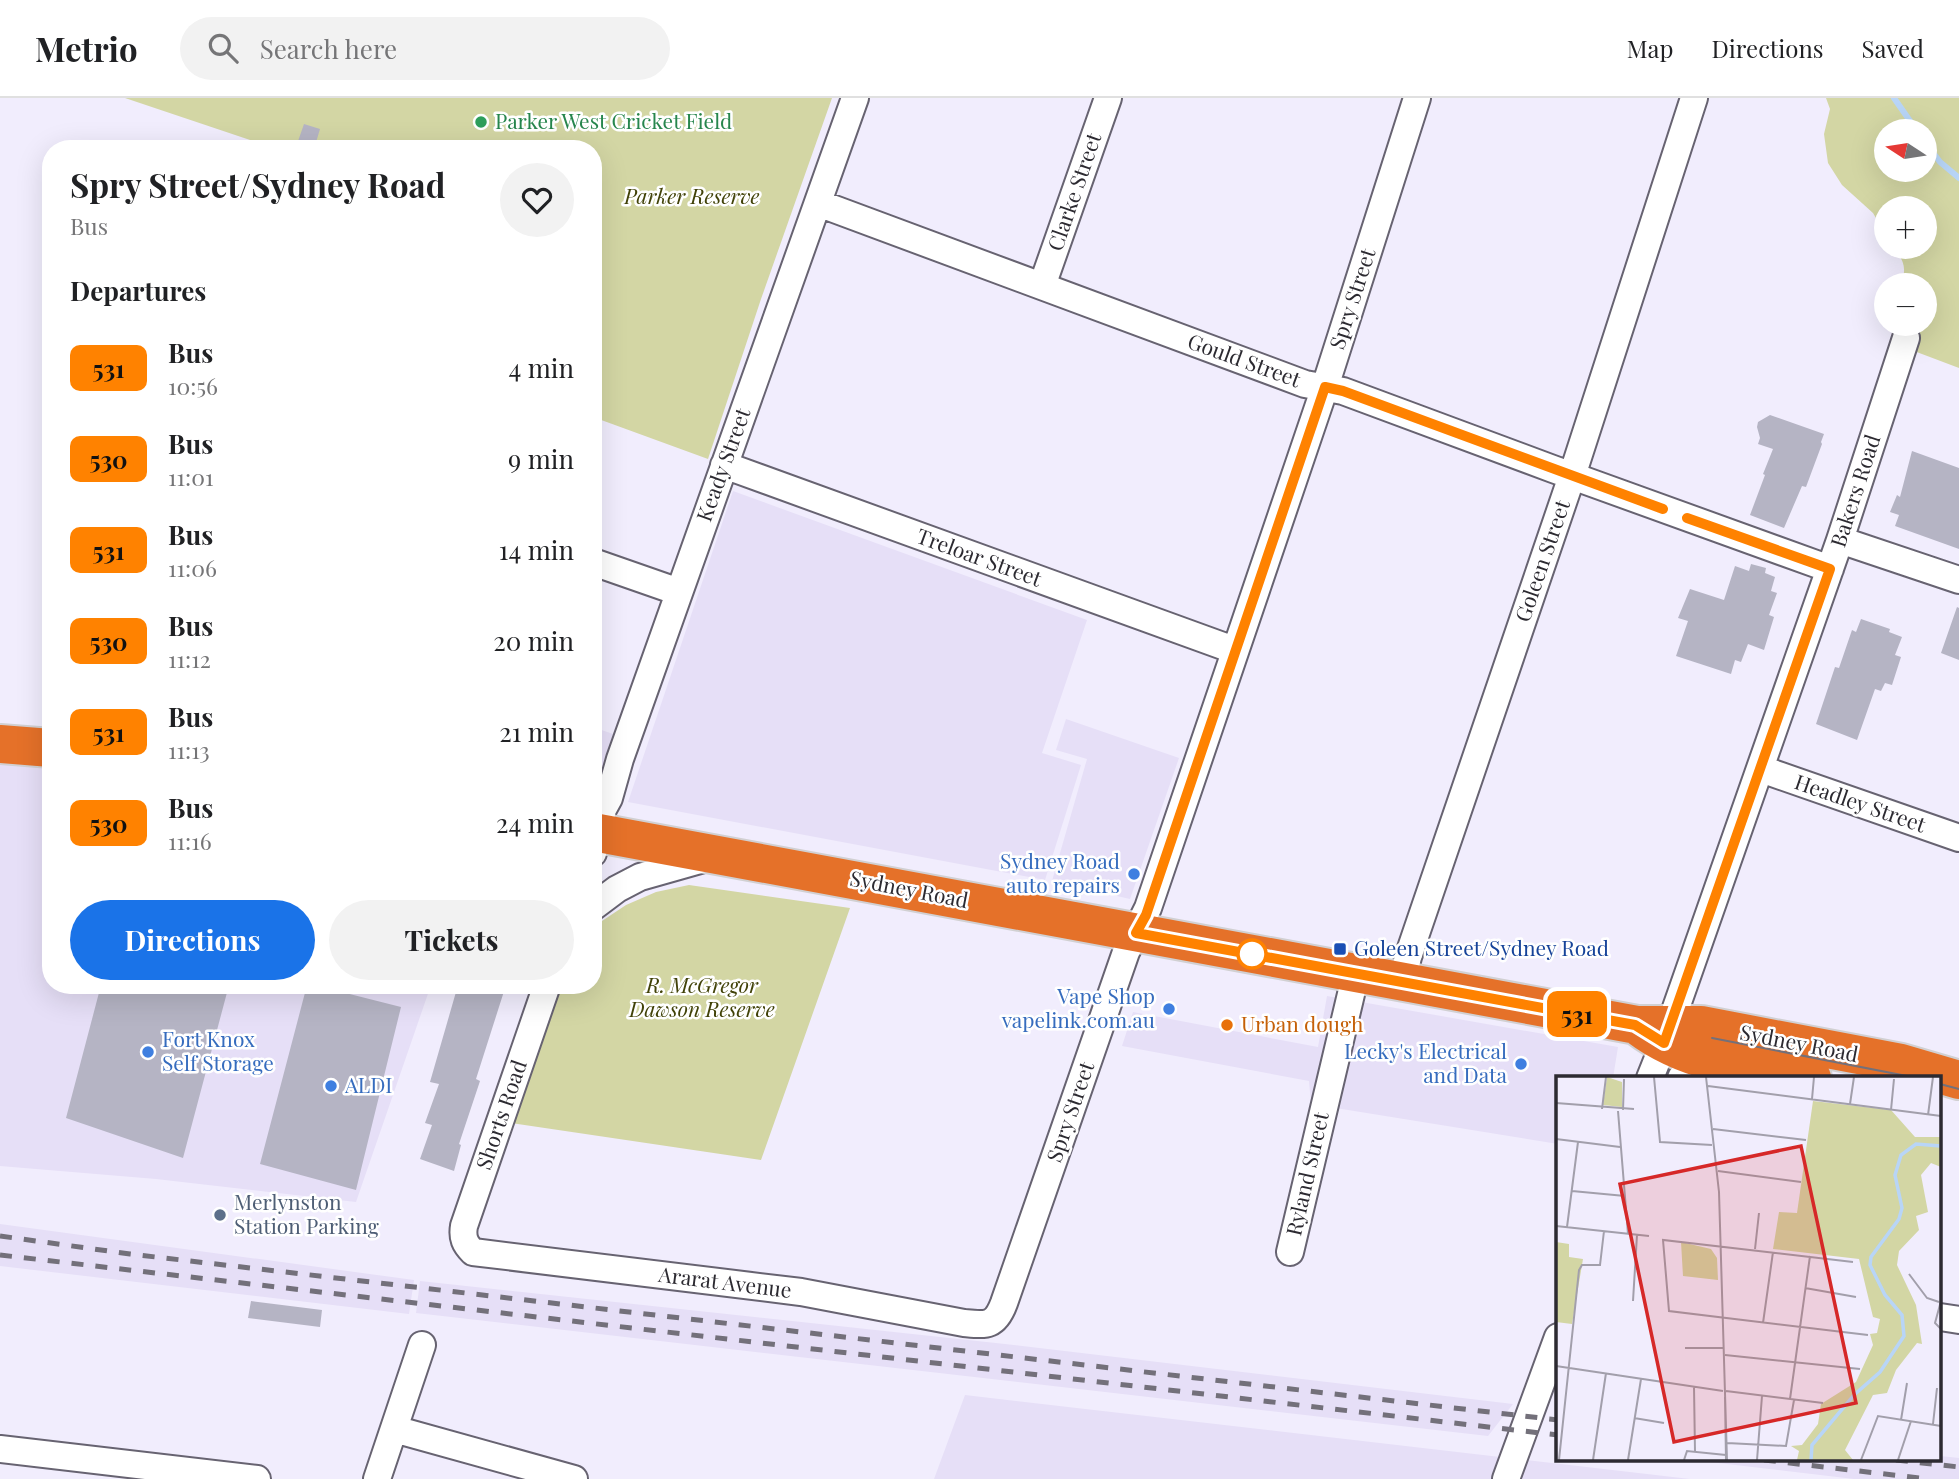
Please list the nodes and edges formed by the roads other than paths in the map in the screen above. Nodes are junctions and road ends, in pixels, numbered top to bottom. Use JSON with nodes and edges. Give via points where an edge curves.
{"nodes":[{"id":1,"x":855,"y":98,"type":"edge"},
{"id":2,"x":1108,"y":98,"type":"edge"},
{"id":3,"x":1417,"y":98,"type":"edge"},
{"id":4,"x":1694,"y":98,"type":"edge"},
{"id":5,"x":818,"y":203,"type":"junction"},
{"id":6,"x":1042,"y":286,"type":"junction"},
{"id":7,"x":1906,"y":338,"type":"dead end"},
{"id":8,"x":1325,"y":387,"type":"junction"},
{"id":9,"x":724,"y":465,"type":"junction"},
{"id":10,"x":1572,"y":476,"type":"junction"},
{"id":11,"x":1840,"y":540,"type":"junction"},
{"id":12,"x":602,"y":565,"type":"edge"},
{"id":13,"x":1830,"y":569,"type":"junction"},
{"id":14,"x":1959,"y":580,"type":"edge"},
{"id":15,"x":678,"y":592,"type":"junction"},
{"id":16,"x":1234,"y":650,"type":"junction"},
{"id":17,"x":0,"y":744,"type":"edge"},
{"id":18,"x":42,"y":747,"type":"edge"},
{"id":19,"x":1761,"y":769,"type":"junction"},
{"id":20,"x":602,"y":813,"type":"edge"},
{"id":21,"x":1959,"y":838,"type":"edge"},
{"id":22,"x":602,"y":841,"type":"edge"},
{"id":23,"x":719,"y":855,"type":"junction"},
{"id":24,"x":602,"y":901,"type":"edge"},
{"id":25,"x":1136,"y":933,"type":"junction"},
{"id":26,"x":1356,"y":973,"type":"junction"},
{"id":27,"x":1402,"y":982,"type":"junction"},
{"id":28,"x":544,"y":994,"type":"edge"},
{"id":29,"x":1657,"y":1031,"type":"junction"},
{"id":30,"x":1741,"y":1068,"type":"junction"},
{"id":31,"x":1650,"y":1076,"type":"edge"},
{"id":32,"x":1685,"y":1076,"type":"edge"},
{"id":33,"x":1798,"y":1076,"type":"edge"},
{"id":34,"x":1959,"y":1080,"type":"edge"},
{"id":35,"x":1941,"y":1089,"type":"edge"},
{"id":36,"x":1959,"y":1090,"type":"edge"},
{"id":37,"x":466,"y":1245,"type":"joint"},
{"id":38,"x":1290,"y":1252,"type":"dead end"},
{"id":39,"x":1941,"y":1317,"type":"edge"},
{"id":40,"x":1959,"y":1320,"type":"edge"},
{"id":41,"x":985,"y":1325,"type":"joint"},
{"id":42,"x":1556,"y":1342,"type":"edge"},
{"id":43,"x":422,"y":1345,"type":"dead end"},
{"id":44,"x":394,"y":1429,"type":"junction"},
{"id":45,"x":0,"y":1449,"type":"edge"},
{"id":46,"x":92,"y":1469,"type":"edge"},
{"id":47,"x":257,"y":1479,"type":"edge"},
{"id":48,"x":377,"y":1479,"type":"edge"},
{"id":49,"x":574,"y":1479,"type":"edge"},
{"id":50,"x":1506,"y":1479,"type":"edge"}],
"edges":[{"from":1,"to":5,"type":"street","name":"Keady Street"},
{"from":2,"to":6,"type":"street","name":"Clarke Street"},
{"from":3,"to":8,"type":"street","name":"Spry Street"},
{"from":4,"to":10,"type":"street","name":"Goleen Street"},
{"from":5,"to":6,"type":"street","name":"Gould Street"},
{"from":5,"to":9,"type":"street","name":"Keady Street"},
{"from":6,"to":8,"type":"street","name":"Gould Street","via":[[1305,384]]},
{"from":7,"to":11,"type":"street","name":"Bakers Road"},
{"from":8,"to":10,"type":"street","name":"Gould Street"},
{"from":8,"to":16,"type":"street","name":"Spry Street"},
{"from":9,"to":15,"type":"street","name":"Keady Street"},
{"from":9,"to":16,"type":"street","name":"Treloar Street"},
{"from":10,"to":13,"type":"street","name":"Gould Street"},
{"from":10,"to":27,"type":"street","name":"Goleen Street"},
{"from":11,"to":13,"type":"street","name":"Bakers Road"},
{"from":11,"to":14,"type":"street"},
{"from":12,"to":15,"type":"street"},
{"from":13,"to":19,"type":"street","name":"Bakers Road"},
{"from":15,"to":20,"type":"street","name":"Keady Street"},
{"from":16,"to":25,"type":"street","name":"Spry Street","via":[[1146,915]]},
{"from":17,"to":18,"type":"highway"},
{"from":19,"to":21,"type":"street","name":"Headley Street"},
{"from":19,"to":29,"type":"street","name":"Bakers Road"},
{"from":22,"to":23,"type":"highway","name":"Sydney Road"},
{"from":23,"to":24,"type":"street","via":[[640,877]]},
{"from":23,"to":25,"type":"highway","name":"Sydney Road"},
{"from":25,"to":26,"type":"highway","name":"Sydney Road"},
{"from":25,"to":41,"type":"street","name":"Spry Street","via":[[1000,1313]]},
{"from":26,"to":27,"type":"highway","name":"Sydney Road"},
{"from":26,"to":38,"type":"street","name":"Ryland Street"},
{"from":27,"to":29,"type":"highway","name":"Sydney Road"},
{"from":28,"to":37,"type":"street","name":"Shorts Road","via":[[464,1226]]},
{"from":29,"to":30,"type":"highway","name":"Sydney Road","via":[[1691,1056]]},
{"from":29,"to":31,"type":"street","name":"Bakers Road"},
{"from":29,"to":34,"type":"highway","name":"Sydney Road","via":[[1701,1025],[1901,1063]]},
{"from":30,"to":32,"type":"street","via":[[1697,1070]]},
{"from":30,"to":33,"type":"highway","name":"Sydney Road"},
{"from":35,"to":36,"type":"highway"},
{"from":37,"to":41,"type":"street","name":"Ararat Avenue","via":[[478,1254],[801,1292]]},
{"from":39,"to":40,"type":"street"},
{"from":42,"to":50,"type":"street"},
{"from":43,"to":44,"type":"street"},
{"from":44,"to":48,"type":"street"},
{"from":44,"to":49,"type":"street"},
{"from":45,"to":46,"type":"street"},
{"from":46,"to":47,"type":"street"}]}
